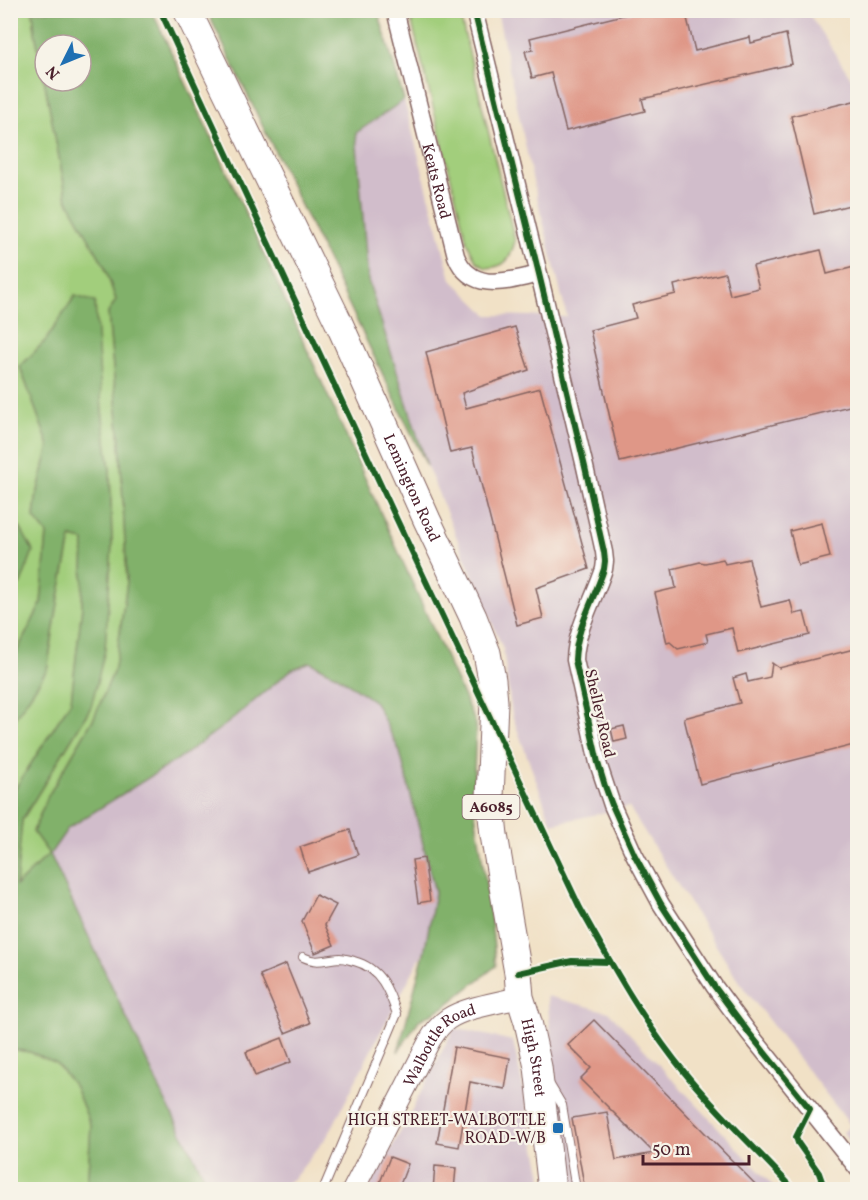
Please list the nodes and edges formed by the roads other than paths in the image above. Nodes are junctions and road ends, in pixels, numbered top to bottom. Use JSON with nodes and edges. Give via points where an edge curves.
{"nodes":[{"id":1,"x":187,"y":10,"type":"edge"},
{"id":2,"x":395,"y":10,"type":"edge"},
{"id":3,"x":474,"y":10,"type":"edge"},
{"id":4,"x":539,"y":274,"type":"junction"},
{"id":5,"x":303,"y":957,"type":"dead end"},
{"id":6,"x":520,"y":997,"type":"junction"},
{"id":7,"x":538,"y":1067,"type":"junction"},
{"id":8,"x":858,"y":1169,"type":"edge"},
{"id":9,"x":323,"y":1190,"type":"edge"},
{"id":10,"x":353,"y":1190,"type":"edge"},
{"id":11,"x":552,"y":1190,"type":"edge"},
{"id":12,"x":576,"y":1190,"type":"edge"}],
"edges":[{"from":1,"to":6,"type":"main road","name":"Lemington Road","number":"A6085","via":[[338,321],[487,653],[494,702],[490,798]]},
{"from":2,"to":4,"type":"street","name":"Keats Road","via":[[459,265],[472,277],[493,283]]},
{"from":3,"to":4,"type":"street","name":"Shelley Road"},
{"from":4,"to":8,"type":"street","name":"Shelley Road","via":[[604,552],[604,569],[578,636],[575,660],[598,763],[612,805],[661,904],[714,986]]},
{"from":5,"to":9,"type":"lane","via":[[312,961],[343,958],[363,963],[379,976],[396,1014]]},
{"from":6,"to":7,"type":"main road","name":"High Street","number":"A6085"},
{"from":6,"to":10,"type":"street","name":"Walbottle Road","via":[[463,1011],[438,1028]]},
{"from":7,"to":11,"type":"main road","name":"High Street","number":"A6085"},
{"from":7,"to":12,"type":"lane","via":[[562,1105]]}]}
